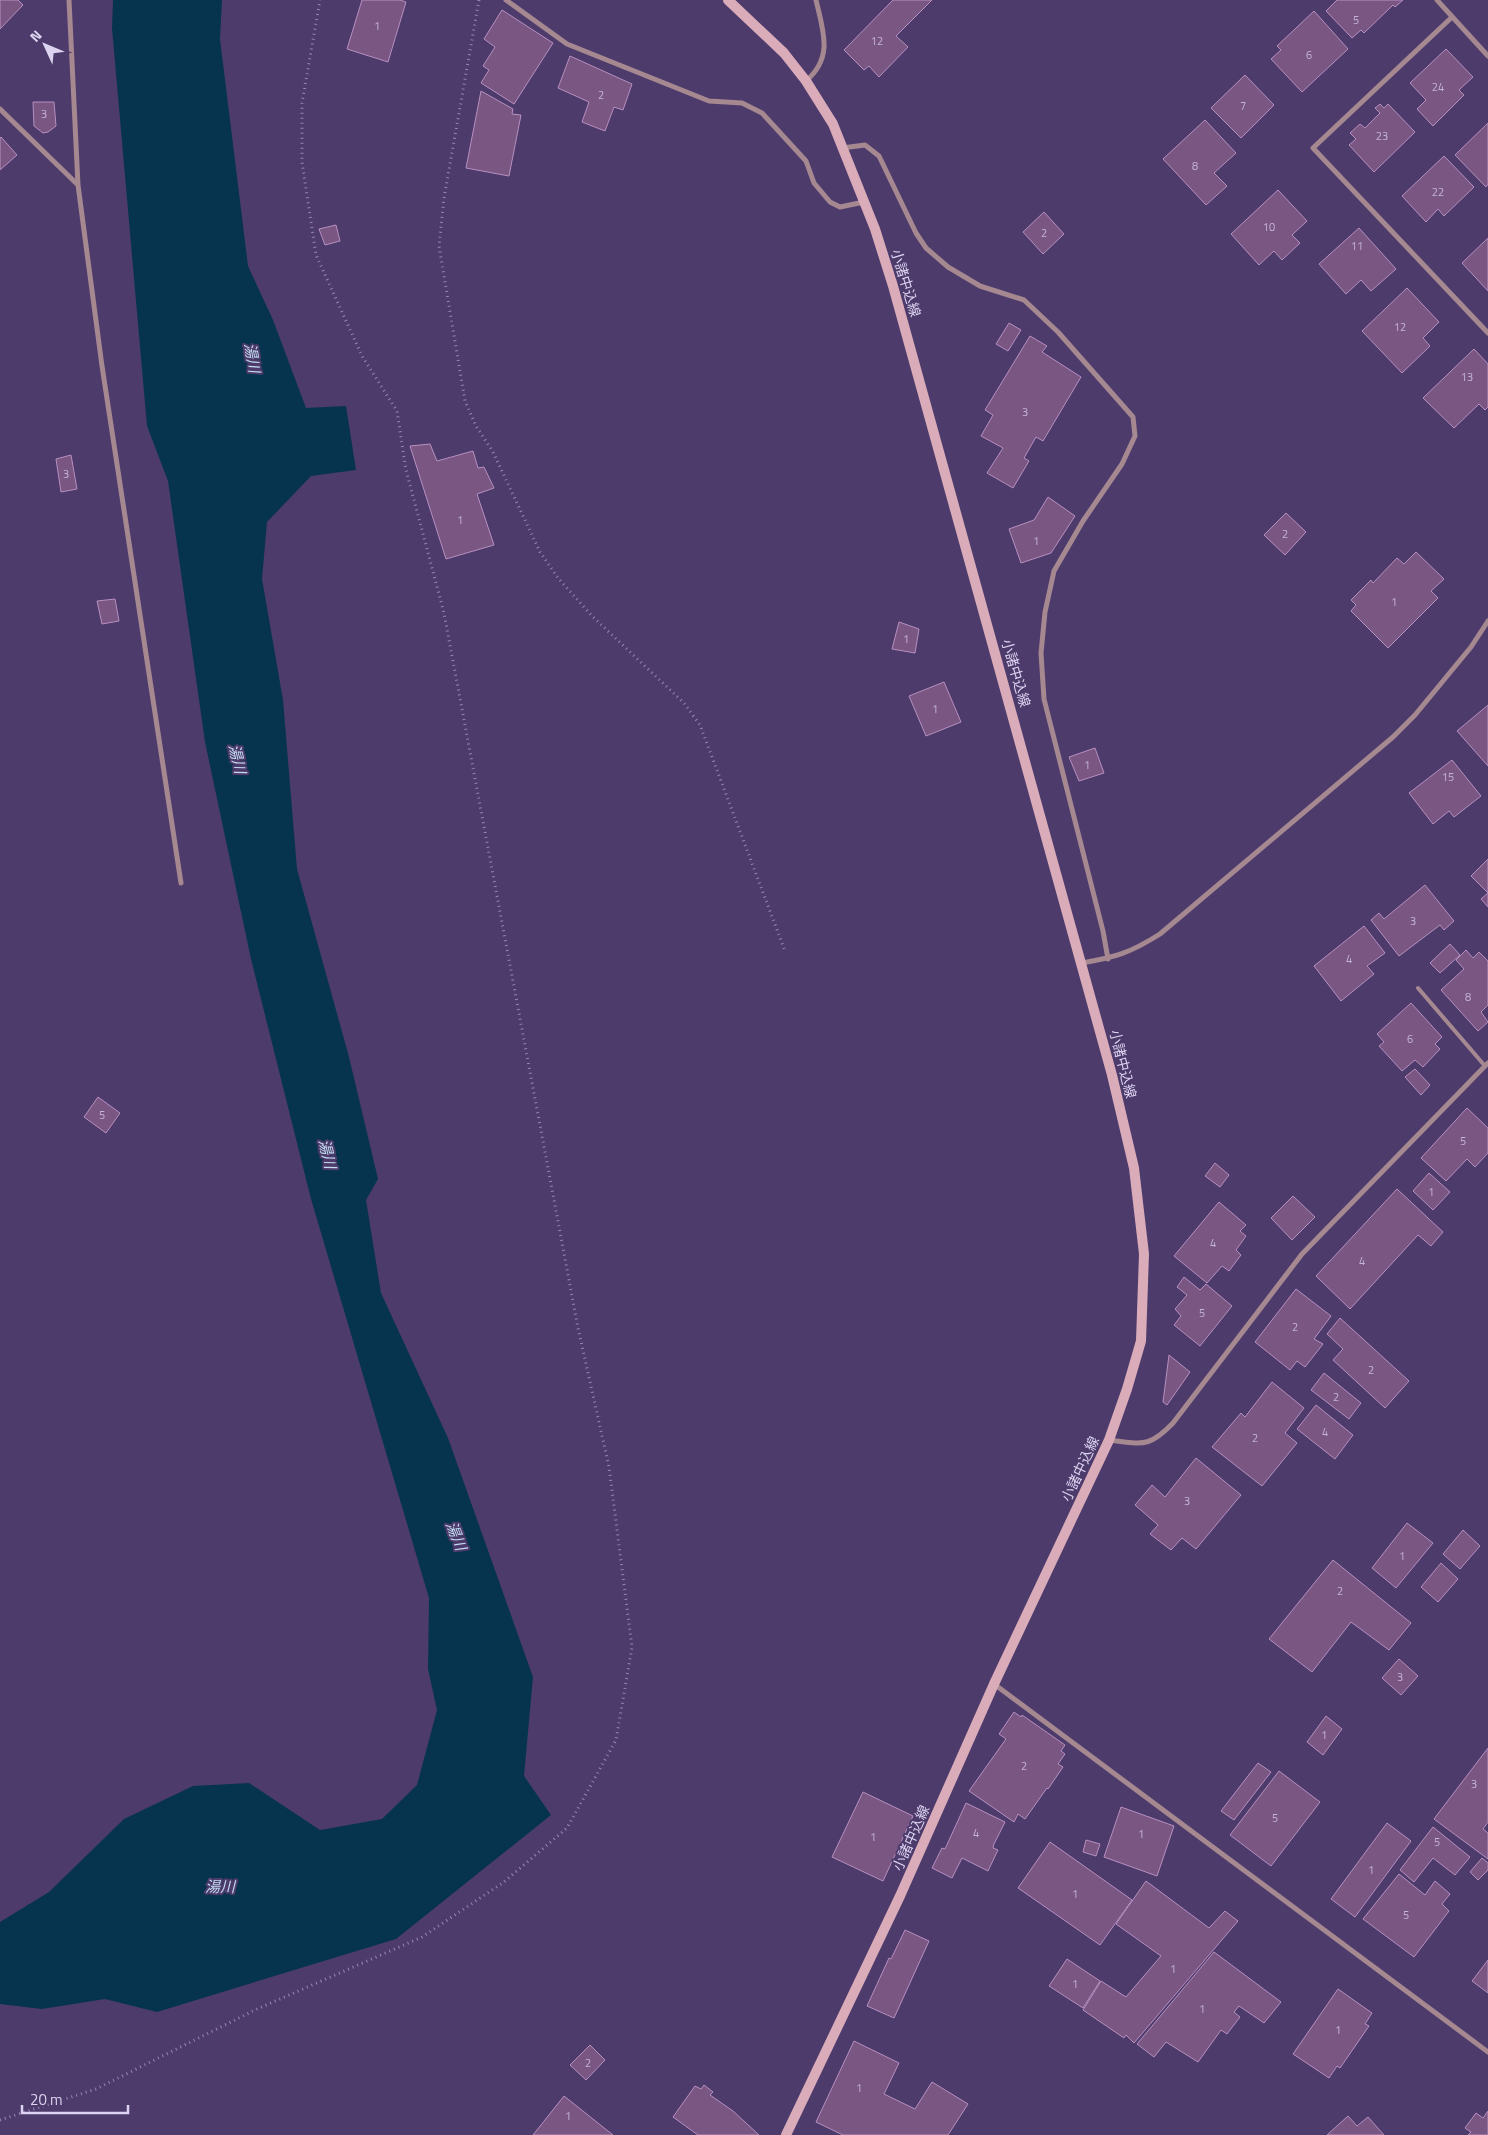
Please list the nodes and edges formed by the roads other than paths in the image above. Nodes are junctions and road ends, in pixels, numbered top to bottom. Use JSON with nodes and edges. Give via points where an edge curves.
{"nodes":[{"id":1,"x":69,"y":0,"type":"edge"},
{"id":2,"x":506,"y":0,"type":"edge"},
{"id":3,"x":728,"y":0,"type":"edge"},
{"id":4,"x":816,"y":0,"type":"edge"},
{"id":5,"x":1437,"y":0,"type":"edge"},
{"id":6,"x":1452,"y":18,"type":"junction"},
{"id":7,"x":1487,"y":53,"type":"edge"},
{"id":8,"x":806,"y":81,"type":"junction"},
{"id":9,"x":0,"y":109,"type":"edge"},
{"id":10,"x":842,"y":148,"type":"junction"},
{"id":11,"x":78,"y":185,"type":"junction"},
{"id":12,"x":864,"y":202,"type":"junction"},
{"id":13,"x":1488,"y":333,"type":"edge"},
{"id":14,"x":1488,"y":621,"type":"edge"},
{"id":15,"x":180,"y":883,"type":"dead end"},
{"id":16,"x":1108,"y":959,"type":"junction"},
{"id":17,"x":1082,"y":963,"type":"junction"},
{"id":18,"x":1418,"y":988,"type":"dead end"},
{"id":19,"x":1487,"y":1064,"type":"edge"},
{"id":20,"x":1109,"y":1440,"type":"junction"},
{"id":21,"x":994,"y":1684,"type":"junction"},
{"id":22,"x":1488,"y":2052,"type":"edge"},
{"id":23,"x":786,"y":2135,"type":"edge"}],
"edges":[{"from":1,"to":11,"type":"street"},
{"from":2,"to":12,"type":"street","via":[[567,44],[709,101],[742,103],[762,113],[806,161],[814,183],[830,202],[840,206]]},
{"from":3,"to":8,"type":"main road","name":"小諸中込線","via":[[766,35]]},
{"from":4,"to":8,"type":"street","via":[[824,36],[824,58]]},
{"from":5,"to":6,"type":"street"},
{"from":6,"to":7,"type":"street"},
{"from":6,"to":13,"type":"street","via":[[1314,148]]},
{"from":8,"to":10,"type":"main road","name":"小諸中込線","via":[[832,124]]},
{"from":9,"to":11,"type":"street"},
{"from":10,"to":12,"type":"main road","name":"小諸中込線"},
{"from":10,"to":16,"type":"street","via":[[865,145],[879,156],[926,248],[948,267],[980,286],[1024,300],[1058,332],[1133,417],[1135,436],[1122,464],[1054,571],[1040,652],[1044,699]]},
{"from":11,"to":15,"type":"street"},
{"from":12,"to":17,"type":"main road","name":"小諸中込線","via":[[896,295]]},
{"from":14,"to":16,"type":"street","via":[[1416,715],[1372,757],[1160,934],[1133,951]]},
{"from":16,"to":17,"type":"street"},
{"from":17,"to":20,"type":"main road","name":"小諸中込線","via":[[1134,1168],[1144,1254],[1141,1341]]},
{"from":18,"to":19,"type":"lane"},
{"from":19,"to":20,"type":"street","via":[[1302,1254],[1174,1423],[1159,1438],[1148,1443]]},
{"from":20,"to":21,"type":"main road","name":"小諸中込線"},
{"from":21,"to":22,"type":"street"},
{"from":21,"to":23,"type":"main road","name":"小諸中込線","via":[[900,1896]]}]}
